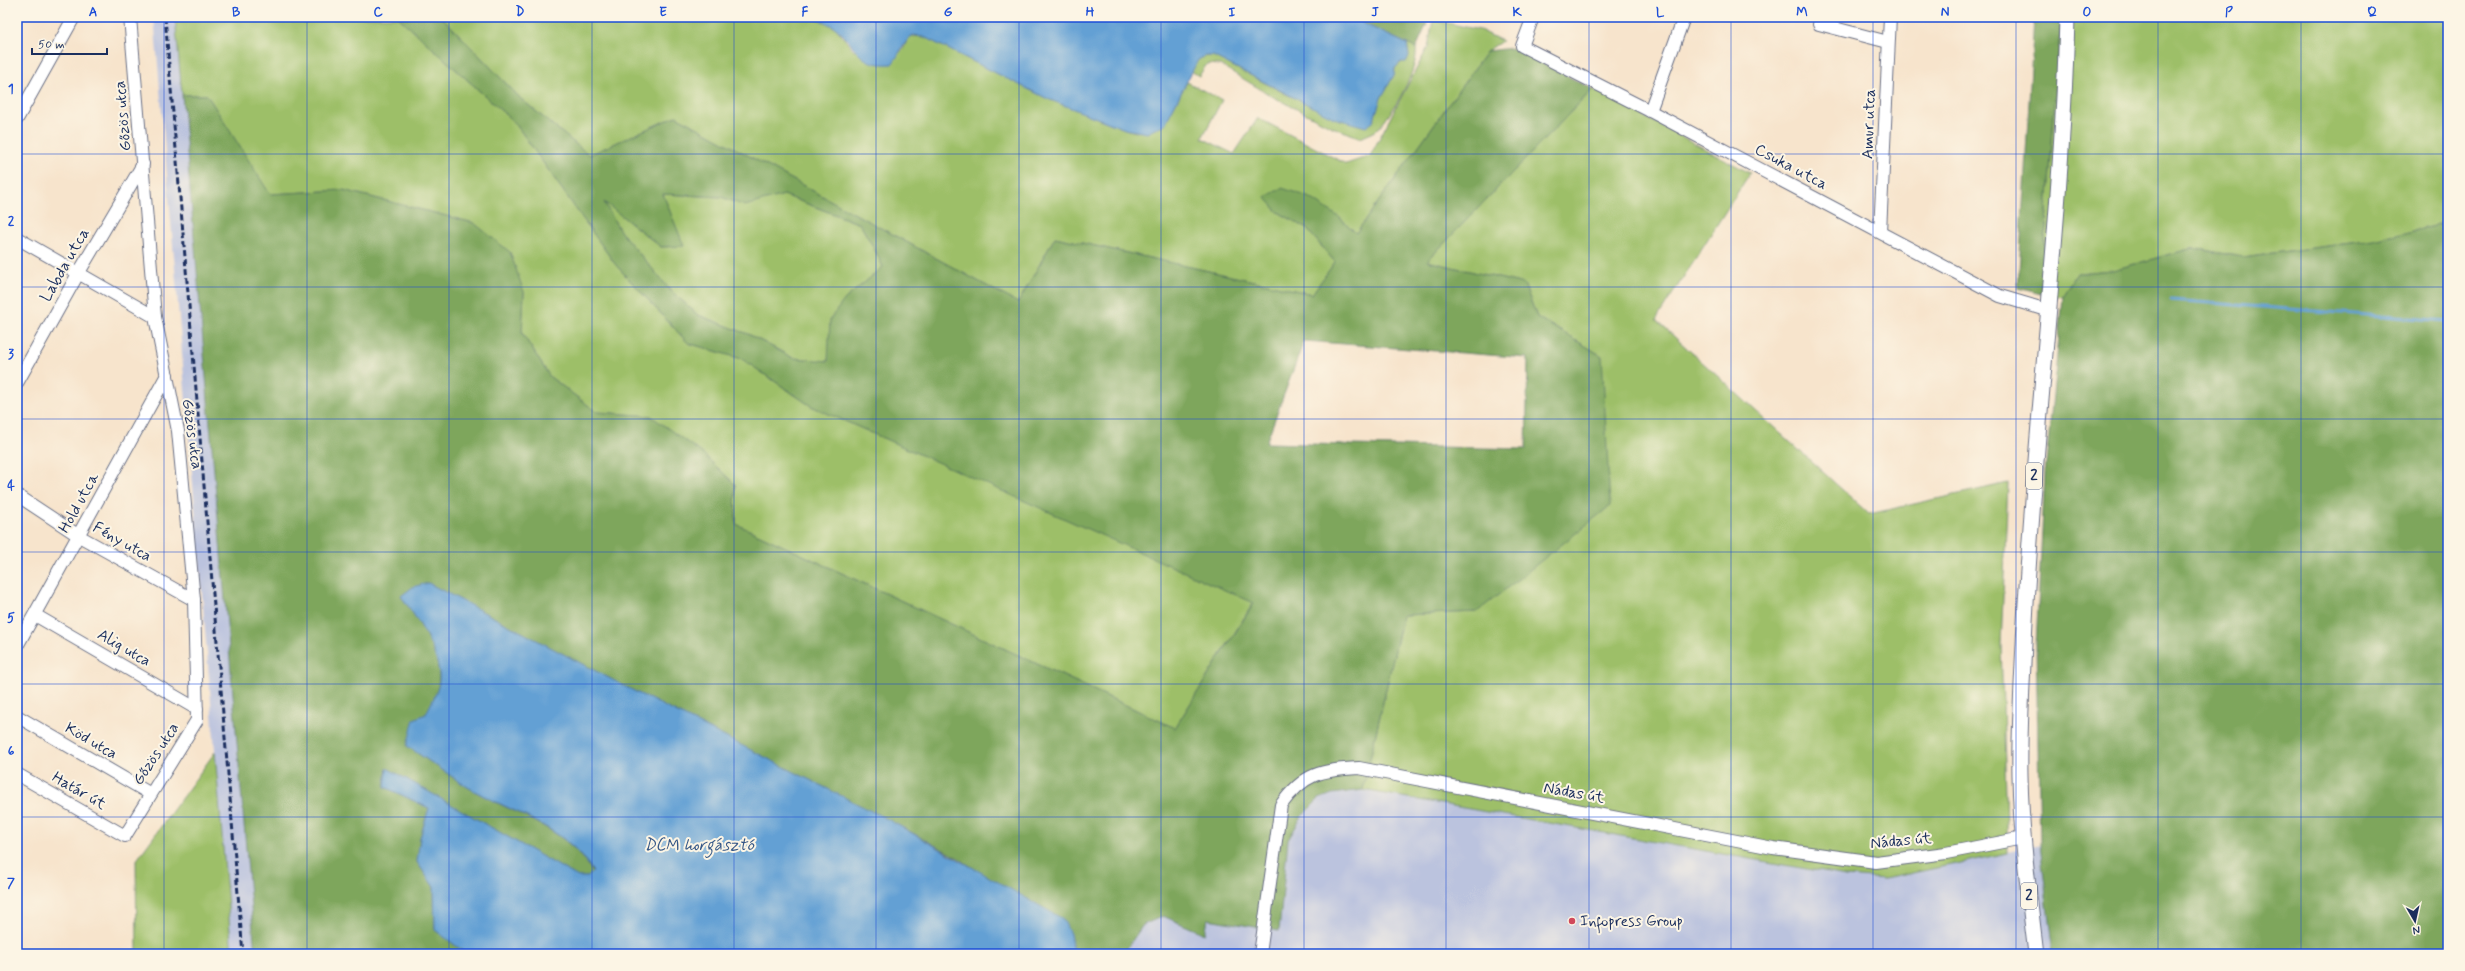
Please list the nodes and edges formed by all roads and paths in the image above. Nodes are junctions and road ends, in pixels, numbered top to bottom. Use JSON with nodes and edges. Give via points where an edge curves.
{"nodes":[{"id":1,"x":74,"y":17,"type":"edge"},
{"id":2,"x":130,"y":17,"type":"edge"},
{"id":3,"x":1533,"y":17,"type":"edge"},
{"id":4,"x":1684,"y":17,"type":"edge"},
{"id":5,"x":1821,"y":17,"type":"edge"},
{"id":6,"x":1890,"y":17,"type":"edge"},
{"id":7,"x":2067,"y":17,"type":"edge"},
{"id":8,"x":1888,"y":42,"type":"junction"},
{"id":9,"x":1650,"y":111,"type":"junction"},
{"id":10,"x":17,"y":119,"type":"edge"},
{"id":11,"x":143,"y":164,"type":"junction"},
{"id":12,"x":1880,"y":232,"type":"junction"},
{"id":13,"x":17,"y":238,"type":"edge"},
{"id":14,"x":78,"y":274,"type":"junction"},
{"id":15,"x":2047,"y":310,"type":"junction"},
{"id":16,"x":155,"y":317,"type":"junction"},
{"id":17,"x":167,"y":375,"type":"junction"},
{"id":18,"x":17,"y":383,"type":"edge"},
{"id":19,"x":17,"y":495,"type":"edge"},
{"id":20,"x":79,"y":536,"type":"junction"},
{"id":21,"x":194,"y":600,"type":"junction"},
{"id":22,"x":35,"y":615,"type":"junction"},
{"id":23,"x":17,"y":646,"type":"edge"},
{"id":24,"x":197,"y":709,"type":"junction"},
{"id":25,"x":17,"y":716,"type":"edge"},
{"id":26,"x":17,"y":774,"type":"edge"},
{"id":27,"x":150,"y":793,"type":"junction"},
{"id":28,"x":125,"y":836,"type":"joint"},
{"id":29,"x":2023,"y":838,"type":"junction"},
{"id":30,"x":1260,"y":954,"type":"edge"},
{"id":31,"x":2036,"y":954,"type":"edge"}],
"edges":[{"from":1,"to":10,"type":"street"},
{"from":2,"to":11,"type":"street","name":"Gőzös utca"},
{"from":3,"to":9,"type":"street","name":"Csuka utca","via":[[1522,46]]},
{"from":4,"to":9,"type":"street"},
{"from":5,"to":8,"type":"street","via":[[1819,24]]},
{"from":6,"to":8,"type":"street","name":"Amur utca"},
{"from":7,"to":15,"type":"main road","number":"2","via":[[2058,199]]},
{"from":8,"to":12,"type":"street","name":"Amur utca"},
{"from":9,"to":12,"type":"street","name":"Csuka utca"},
{"from":11,"to":14,"type":"street","name":"Labda utca"},
{"from":11,"to":16,"type":"street","name":"Gőzös utca"},
{"from":12,"to":15,"type":"street","name":"Csuka utca","via":[[2000,296]]},
{"from":13,"to":14,"type":"street"},
{"from":14,"to":16,"type":"street"},
{"from":14,"to":18,"type":"street","name":"Labda utca"},
{"from":15,"to":29,"type":"main road","number":"2","via":[[2027,563],[2020,738]]},
{"from":16,"to":17,"type":"street","name":"Gőzös utca"},
{"from":17,"to":20,"type":"street","name":"Hold utca"},
{"from":17,"to":21,"type":"street","name":"Gőzös utca","via":[[178,431]]},
{"from":19,"to":20,"type":"street","name":"Fény utca"},
{"from":20,"to":21,"type":"street","name":"Fény utca"},
{"from":20,"to":22,"type":"street","name":"Hold utca"},
{"from":21,"to":24,"type":"street","name":"Gőzös utca"},
{"from":22,"to":23,"type":"street","name":"Hold utca"},
{"from":22,"to":24,"type":"street","name":"Alig utca"},
{"from":24,"to":27,"type":"street","name":"Gőzös utca","via":[[197,720]]},
{"from":25,"to":27,"type":"street","name":"Köd utca"},
{"from":26,"to":28,"type":"street","name":"Határ út"},
{"from":27,"to":28,"type":"street","name":"Gőzös utca"},
{"from":29,"to":30,"type":"street","name":"Nádas út","via":[[1946,853],[1876,862],[1772,848],[1359,768],[1333,770],[1311,775],[1294,788],[1281,805]]},
{"from":29,"to":31,"type":"main road","number":"2"}]}
